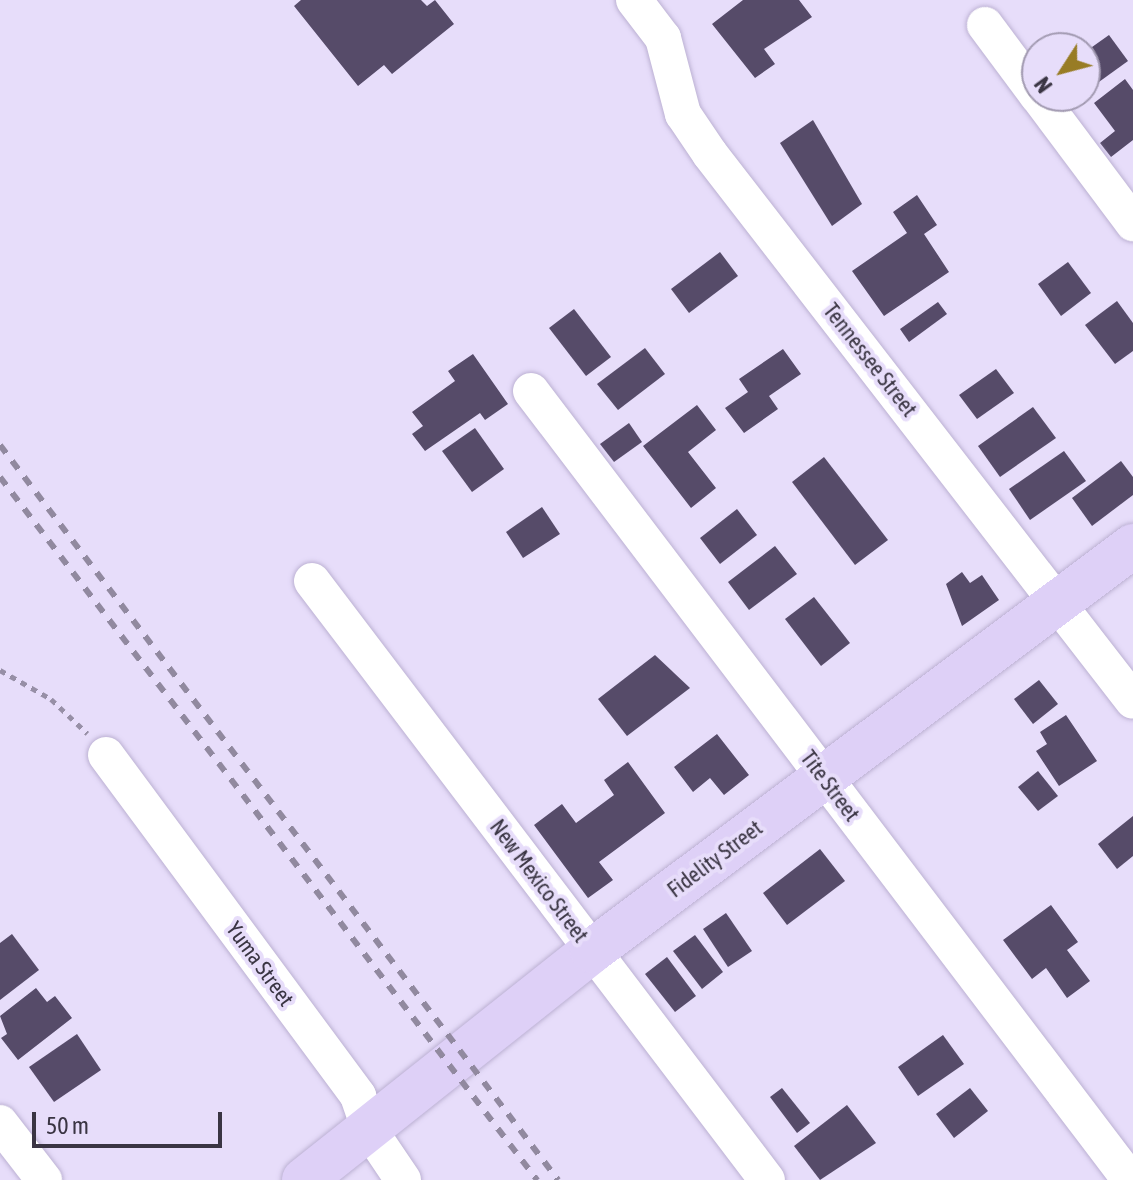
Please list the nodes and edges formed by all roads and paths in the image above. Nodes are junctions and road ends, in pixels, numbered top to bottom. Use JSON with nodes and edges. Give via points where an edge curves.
{"nodes":[{"id":1,"x":638,"y":1,"type":"edge"},
{"id":2,"x":985,"y":25,"type":"dead end"},
{"id":3,"x":1021,"y":74,"type":"edge"},
{"id":4,"x":1049,"y":112,"type":"edge"},
{"id":5,"x":1133,"y":223,"type":"edge"},
{"id":6,"x":531,"y":391,"type":"dead end"},
{"id":7,"x":1133,"y":546,"type":"edge"},
{"id":8,"x":312,"y":581,"type":"dead end"},
{"id":9,"x":1060,"y":605,"type":"junction"},
{"id":10,"x":0,"y":670,"type":"edge"},
{"id":11,"x":1133,"y":701,"type":"edge"},
{"id":12,"x":106,"y":755,"type":"joint"},
{"id":13,"x":823,"y":778,"type":"junction"},
{"id":14,"x":592,"y":951,"type":"junction"},
{"id":15,"x":0,"y":1123,"type":"edge"},
{"id":16,"x":370,"y":1131,"type":"junction"},
{"id":17,"x":44,"y":1180,"type":"edge"},
{"id":18,"x":304,"y":1180,"type":"edge"},
{"id":19,"x":403,"y":1180,"type":"edge"},
{"id":20,"x":767,"y":1180,"type":"edge"},
{"id":21,"x":1130,"y":1180,"type":"edge"}],
"edges":[{"from":1,"to":9,"type":"street","name":"Tennessee Street","via":[[663,38],[683,114],[710,154]]},
{"from":2,"to":3,"type":"street"},
{"from":4,"to":5,"type":"street"},
{"from":6,"to":13,"type":"street","name":"Tite Street"},
{"from":7,"to":9,"type":"main road","name":"Fidelity Street"},
{"from":8,"to":14,"type":"street","name":"New Mexico Street"},
{"from":9,"to":11,"type":"street","name":"Tennessee Street"},
{"from":9,"to":13,"type":"main road","name":"Fidelity Street"},
{"from":10,"to":12,"type":"path","via":[[51,699]]},
{"from":12,"to":16,"type":"street","name":"Yuma Street","via":[[358,1096]]},
{"from":13,"to":14,"type":"main road","name":"Fidelity Street"},
{"from":13,"to":21,"type":"street","name":"Tite Street"},
{"from":14,"to":16,"type":"main road","name":"Fidelity Street"},
{"from":14,"to":20,"type":"street","name":"New Mexico Street"},
{"from":15,"to":17,"type":"street"},
{"from":16,"to":18,"type":"main road","name":"Fidelity Street"},
{"from":16,"to":19,"type":"street","name":"Yuma Street"}]}
